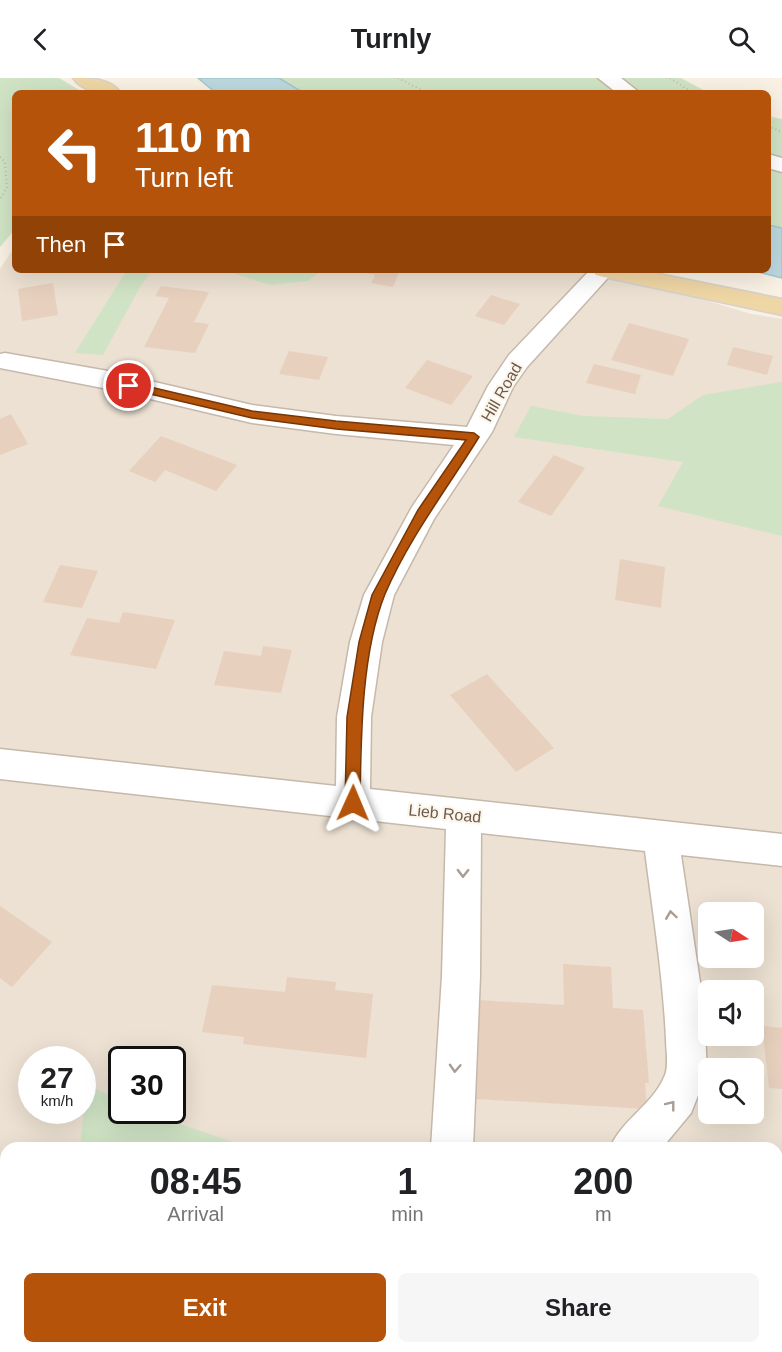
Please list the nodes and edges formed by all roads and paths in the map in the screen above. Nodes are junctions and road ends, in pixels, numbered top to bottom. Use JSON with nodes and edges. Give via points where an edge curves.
{"nodes":[{"id":1,"x":83,"y":78,"type":"edge"},
{"id":2,"x":398,"y":78,"type":"edge"},
{"id":3,"x":608,"y":78,"type":"edge"},
{"id":4,"x":670,"y":78,"type":"edge"},
{"id":5,"x":105,"y":90,"type":"edge"},
{"id":6,"x":421,"y":90,"type":"edge"},
{"id":7,"x":626,"y":90,"type":"edge"},
{"id":8,"x":688,"y":90,"type":"edge"},
{"id":9,"x":0,"y":157,"type":"edge"},
{"id":10,"x":0,"y":199,"type":"edge"},
{"id":11,"x":600,"y":273,"type":"edge"},
{"id":12,"x":618,"y":273,"type":"edge"},
{"id":13,"x":782,"y":307,"type":"edge"},
{"id":14,"x":5,"y":360,"type":"dead end"},
{"id":15,"x":474,"y":437,"type":"junction"},
{"id":16,"x":0,"y":764,"type":"edge"},
{"id":17,"x":353,"y":803,"type":"junction"},
{"id":18,"x":464,"y":815,"type":"junction"},
{"id":19,"x":661,"y":837,"type":"junction"},
{"id":20,"x":782,"y":850,"type":"edge"},
{"id":21,"x":452,"y":1142,"type":"edge"},
{"id":22,"x":637,"y":1142,"type":"edge"}],
"edges":[{"from":1,"to":5,"type":"main road"},
{"from":2,"to":6,"type":"path"},
{"from":3,"to":7,"type":"street"},
{"from":4,"to":8,"type":"path"},
{"from":9,"to":10,"type":"path","via":[[5,162],[7,188]]},
{"from":11,"to":15,"type":"street","name":"Hill Road","via":[[518,360]]},
{"from":12,"to":13,"type":"main road"},
{"from":14,"to":15,"type":"street","via":[[252,414]]},
{"from":15,"to":17,"type":"street","name":"Hill Road","via":[[422,513],[379,595],[366,642],[354,717]]},
{"from":16,"to":17,"type":"street","name":"Lieb Road"},
{"from":17,"to":18,"type":"street","name":"Lieb Road"},
{"from":18,"to":19,"type":"street","name":"Lieb Road"},
{"from":18,"to":21,"type":"street","one_way":true,"via":[[461,976]]},
{"from":19,"to":20,"type":"street","name":"Lieb Road"},
{"from":22,"to":19,"type":"street","one_way":true,"via":[[676,1098],[687,1074],[684,1009]]}]}
